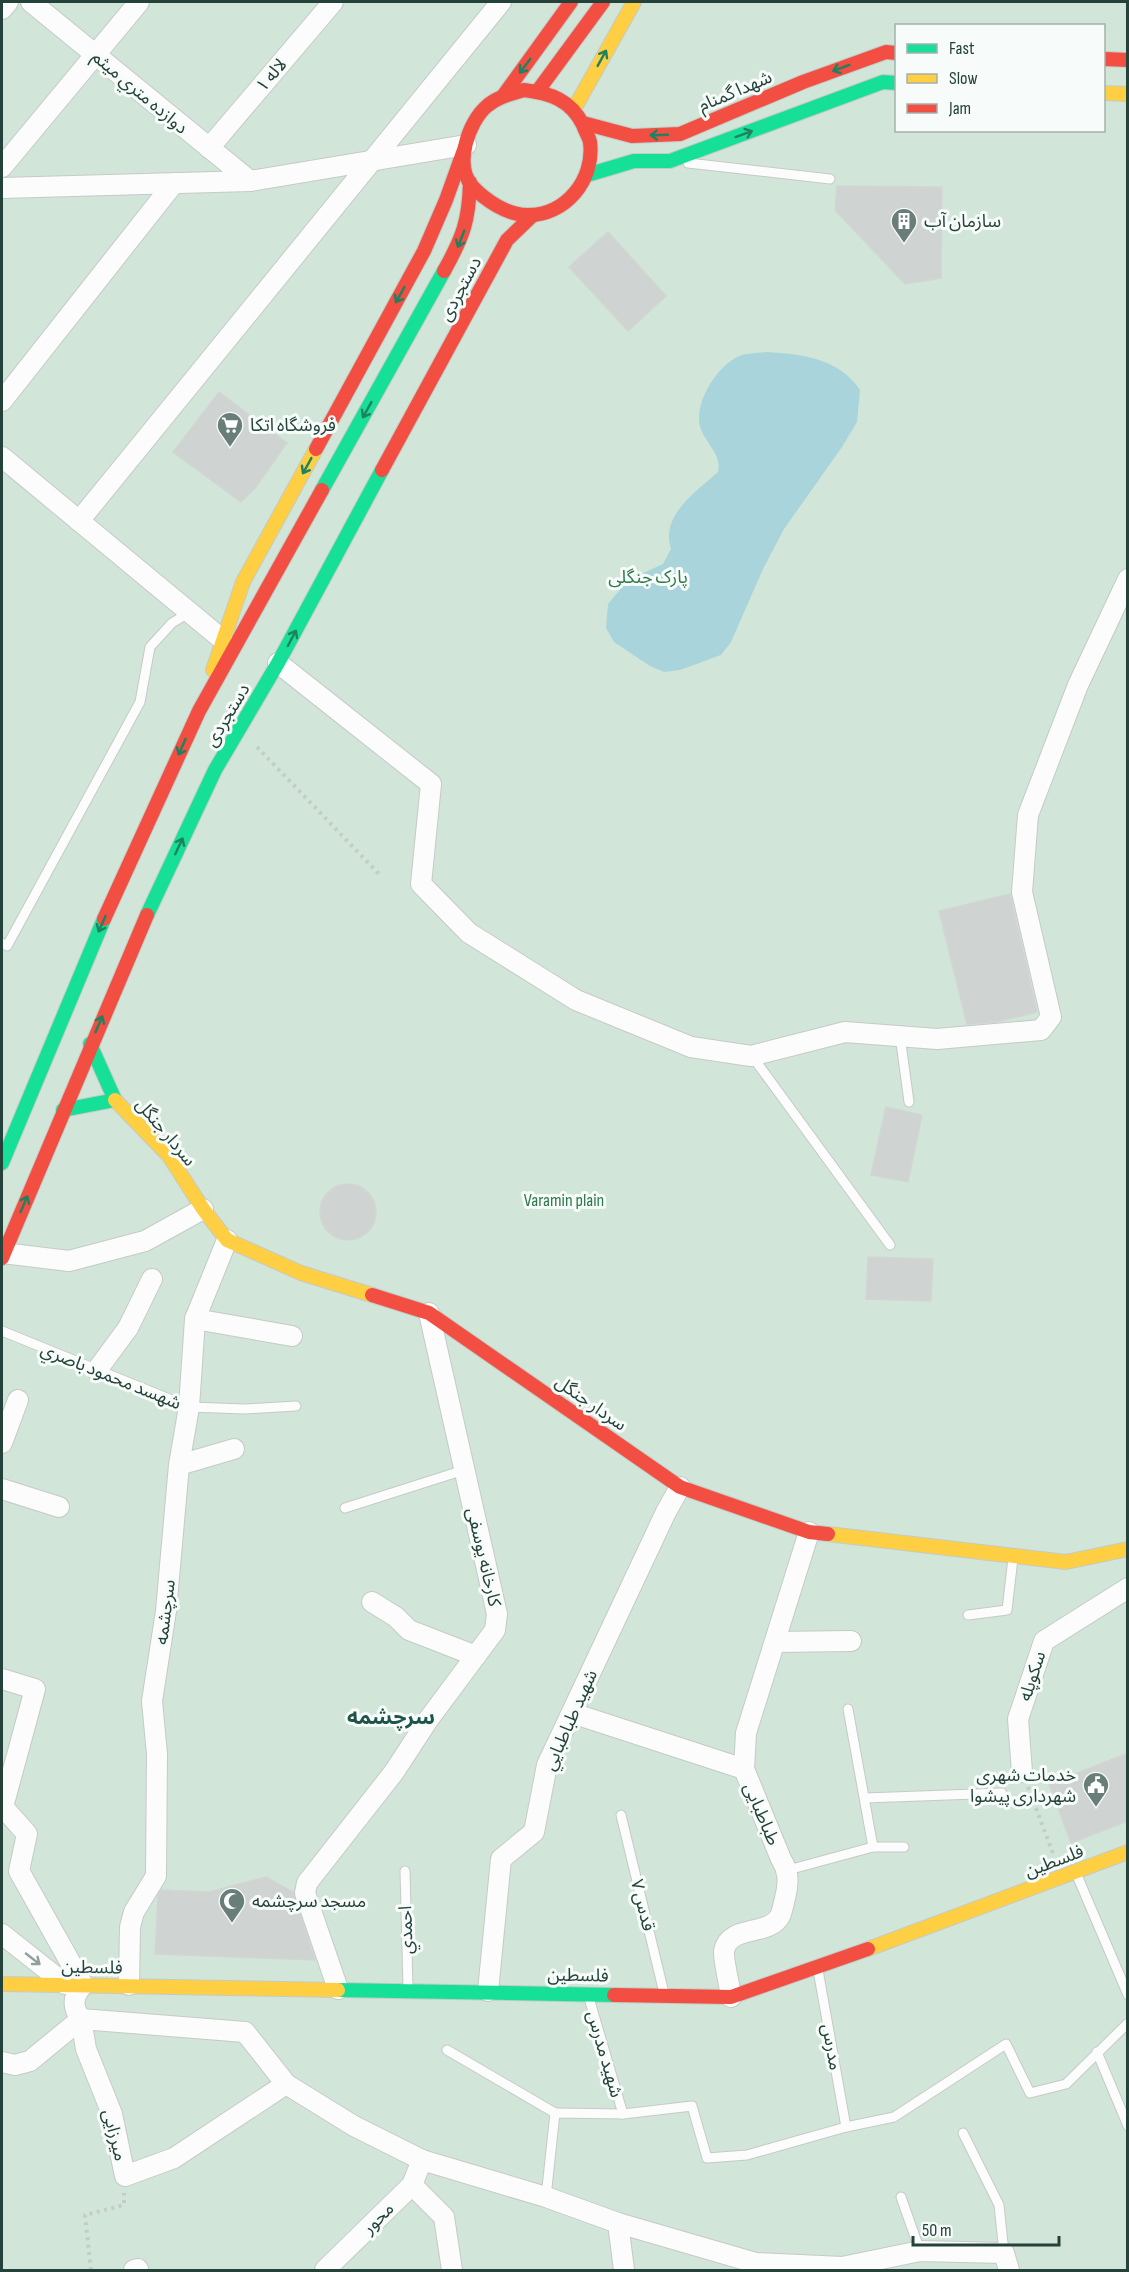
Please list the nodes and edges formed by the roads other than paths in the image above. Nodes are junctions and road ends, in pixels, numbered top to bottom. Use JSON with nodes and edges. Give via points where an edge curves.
{"nodes":[{"id":1,"x":8,"y":2,"type":"edge"},
{"id":2,"x":31,"y":2,"type":"edge"},
{"id":3,"x":139,"y":2,"type":"edge"},
{"id":4,"x":333,"y":2,"type":"edge"},
{"id":5,"x":501,"y":2,"type":"edge"},
{"id":6,"x":571,"y":2,"type":"edge"},
{"id":7,"x":603,"y":2,"type":"edge"},
{"id":8,"x":634,"y":2,"type":"edge"},
{"id":9,"x":2,"y":9,"type":"edge"},
{"id":10,"x":895,"y":52,"type":"edge"},
{"id":11,"x":95,"y":54,"type":"junction"},
{"id":12,"x":1105,"y":59,"type":"edge"},
{"id":13,"x":1128,"y":60,"type":"edge"},
{"id":14,"x":895,"y":83,"type":"edge"},
{"id":15,"x":537,"y":92,"type":"junction"},
{"id":16,"x":1105,"y":93,"type":"edge"},
{"id":17,"x":1128,"y":94,"type":"edge"},
{"id":18,"x":503,"y":96,"type":"junction"},
{"id":19,"x":574,"y":109,"type":"junction"},
{"id":20,"x":583,"y":123,"type":"junction"},
{"id":21,"x":466,"y":146,"type":"junction"},
{"id":22,"x":208,"y":148,"type":"junction"},
{"id":23,"x":370,"y":161,"type":"junction"},
{"id":24,"x":670,"y":161,"type":"junction"},
{"id":25,"x":2,"y":167,"type":"edge"},
{"id":26,"x":587,"y":175,"type":"junction"},
{"id":27,"x":830,"y":179,"type":"dead end"},
{"id":28,"x":250,"y":181,"type":"junction"},
{"id":29,"x":470,"y":182,"type":"junction"},
{"id":30,"x":174,"y":183,"type":"junction"},
{"id":31,"x":2,"y":188,"type":"edge"},
{"id":32,"x":532,"y":216,"type":"junction"},
{"id":33,"x":2,"y":401,"type":"edge"},
{"id":34,"x":2,"y":458,"type":"edge"},
{"id":35,"x":79,"y":521,"type":"junction"},
{"id":36,"x":1128,"y":579,"type":"edge"},
{"id":37,"x":190,"y":612,"type":"junction"},
{"id":38,"x":223,"y":640,"type":"junction"},
{"id":39,"x":278,"y":663,"type":"junction"},
{"id":40,"x":199,"y":711,"type":"junction"},
{"id":41,"x":2,"y":943,"type":"edge"},
{"id":42,"x":900,"y":1036,"type":"junction"},
{"id":43,"x":90,"y":1044,"type":"junction"},
{"id":44,"x":752,"y":1056,"type":"junction"},
{"id":45,"x":115,"y":1100,"type":"junction"},
{"id":46,"x":909,"y":1102,"type":"dead end"},
{"id":47,"x":63,"y":1110,"type":"junction"},
{"id":48,"x":3,"y":1152,"type":"edge"},
{"id":49,"x":203,"y":1209,"type":"junction"},
{"id":50,"x":227,"y":1240,"type":"junction"},
{"id":51,"x":890,"y":1245,"type":"dead end"},
{"id":52,"x":2,"y":1256,"type":"edge"},
{"id":53,"x":152,"y":1279,"type":"dead end"},
{"id":54,"x":429,"y":1313,"type":"junction"},
{"id":55,"x":195,"y":1319,"type":"junction"},
{"id":56,"x":2,"y":1331,"type":"edge"},
{"id":57,"x":292,"y":1336,"type":"dead end"},
{"id":58,"x":97,"y":1370,"type":"junction"},
{"id":59,"x":18,"y":1400,"type":"dead end"},
{"id":60,"x":296,"y":1406,"type":"dead end"},
{"id":61,"x":189,"y":1407,"type":"junction"},
{"id":62,"x":2,"y":1443,"type":"edge"},
{"id":63,"x":234,"y":1449,"type":"dead end"},
{"id":64,"x":179,"y":1465,"type":"junction"},
{"id":65,"x":464,"y":1470,"type":"junction"},
{"id":66,"x":680,"y":1487,"type":"junction"},
{"id":67,"x":2,"y":1489,"type":"edge"},
{"id":68,"x":59,"y":1507,"type":"dead end"},
{"id":69,"x":345,"y":1508,"type":"dead end"},
{"id":70,"x":809,"y":1532,"type":"junction"},
{"id":71,"x":1128,"y":1549,"type":"edge"},
{"id":72,"x":1013,"y":1555,"type":"junction"},
{"id":73,"x":1128,"y":1588,"type":"edge"},
{"id":74,"x":372,"y":1602,"type":"dead end"},
{"id":75,"x":968,"y":1615,"type":"dead end"},
{"id":76,"x":851,"y":1641,"type":"dead end"},
{"id":77,"x":775,"y":1642,"type":"junction"},
{"id":78,"x":476,"y":1656,"type":"junction"},
{"id":79,"x":2,"y":1679,"type":"edge"},
{"id":80,"x":848,"y":1709,"type":"dead end"},
{"id":81,"x":572,"y":1713,"type":"junction"},
{"id":82,"x":744,"y":1769,"type":"junction"},
{"id":83,"x":1022,"y":1773,"type":"road end"},
{"id":84,"x":1002,"y":1793,"type":"dead end"},
{"id":85,"x":865,"y":1798,"type":"junction"},
{"id":86,"x":621,"y":1815,"type":"dead end"},
{"id":87,"x":873,"y":1847,"type":"junction"},
{"id":88,"x":904,"y":1847,"type":"dead end"},
{"id":89,"x":1128,"y":1852,"type":"edge"},
{"id":90,"x":788,"y":1870,"type":"junction"},
{"id":91,"x":405,"y":1871,"type":"dead end"},
{"id":92,"x":1076,"y":1872,"type":"junction"},
{"id":93,"x":2,"y":1934,"type":"edge"},
{"id":94,"x":818,"y":1968,"type":"junction"},
{"id":95,"x":2,"y":1984,"type":"edge"},
{"id":96,"x":74,"y":1984,"type":"junction"},
{"id":97,"x":129,"y":1985,"type":"junction"},
{"id":98,"x":338,"y":1989,"type":"junction"},
{"id":99,"x":408,"y":1990,"type":"junction"},
{"id":100,"x":488,"y":1991,"type":"junction"},
{"id":101,"x":588,"y":1993,"type":"junction"},
{"id":102,"x":664,"y":1995,"type":"junction"},
{"id":103,"x":1128,"y":1995,"type":"edge"},
{"id":104,"x":731,"y":1997,"type":"junction"},
{"id":105,"x":81,"y":2019,"type":"junction"},
{"id":106,"x":1128,"y":2023,"type":"edge"},
{"id":107,"x":447,"y":2050,"type":"dead end"},
{"id":108,"x":1098,"y":2052,"type":"junction"},
{"id":109,"x":2,"y":2062,"type":"edge"},
{"id":110,"x":286,"y":2084,"type":"junction"},
{"id":111,"x":555,"y":2113,"type":"junction"},
{"id":112,"x":623,"y":2114,"type":"junction"},
{"id":113,"x":1128,"y":2126,"type":"edge"},
{"id":114,"x":846,"y":2127,"type":"junction"},
{"id":115,"x":963,"y":2133,"type":"dead end"},
{"id":116,"x":422,"y":2160,"type":"junction"},
{"id":117,"x":412,"y":2185,"type":"junction"},
{"id":118,"x":546,"y":2197,"type":"junction"},
{"id":119,"x":901,"y":2197,"type":"dead end"},
{"id":120,"x":618,"y":2223,"type":"junction"},
{"id":121,"x":920,"y":2251,"type":"junction"},
{"id":122,"x":1007,"y":2262,"type":"edge"},
{"id":123,"x":325,"y":2271,"type":"edge"},
{"id":124,"x":452,"y":2271,"type":"edge"},
{"id":125,"x":624,"y":2271,"type":"edge"}],
"edges":[{"from":1,"to":9,"type":"street"},
{"from":2,"to":11,"type":"street","name":"دوازده متري میثم"},
{"from":3,"to":11,"type":"street"},
{"from":4,"to":22,"type":"street","name":"لاله ۱"},
{"from":5,"to":23,"type":"street"},
{"from":6,"to":18,"type":"main road","one_way":true},
{"from":7,"to":15,"type":"main road"},
{"from":19,"to":8,"type":"main road","one_way":true},
{"from":10,"to":20,"type":"main road","name":"شهدا گمنام","one_way":true,"via":[[803,82],[680,134],[632,135]]},
{"from":11,"to":22,"type":"street","name":"دوازده متري میثم"},
{"from":11,"to":25,"type":"street"},
{"from":12,"to":13,"type":"main road"},
{"from":24,"to":14,"type":"main road","one_way":true,"via":[[883,82]]},
{"from":15,"to":18,"type":"main road","via":[[524,90]]},
{"from":15,"to":19,"type":"main road","via":[[545,92]]},
{"from":16,"to":17,"type":"main road"},
{"from":18,"to":21,"type":"main road","via":[[478,116]]},
{"from":19,"to":20,"type":"main road"},
{"from":20,"to":26,"type":"main road","via":[[590,139]]},
{"from":21,"to":23,"type":"street"},
{"from":21,"to":29,"type":"main road"},
{"from":21,"to":38,"type":"main road","one_way":true,"via":[[424,251],[243,582]]},
{"from":22,"to":28,"type":"street","name":"دوازده متري میثم"},
{"from":23,"to":28,"type":"street"},
{"from":23,"to":35,"type":"street"},
{"from":24,"to":26,"type":"main road","via":[[634,161]]},
{"from":24,"to":27,"type":"lane"},
{"from":26,"to":32,"type":"main road","via":[[566,204]]},
{"from":28,"to":30,"type":"street"},
{"from":29,"to":32,"type":"main road","via":[[502,211]]},
{"from":29,"to":40,"type":"main road","name":"دستجردی","one_way":true,"via":[[469,212],[461,241]]},
{"from":30,"to":31,"type":"street"},
{"from":30,"to":33,"type":"street"},
{"from":39,"to":32,"type":"main road","name":"دستجردی","one_way":true,"via":[[507,240]]},
{"from":34,"to":35,"type":"street"},
{"from":35,"to":37,"type":"street"},
{"from":36,"to":42,"type":"street","via":[[1078,685],[1028,815],[1022,892],[1051,1017],[1041,1030],[937,1039]]},
{"from":37,"to":38,"type":"street"},
{"from":37,"to":41,"type":"lane","via":[[172,623],[150,648],[140,702],[7,946]]},
{"from":38,"to":40,"type":"main road"},
{"from":43,"to":39,"type":"main road","name":"دستجردی","one_way":true,"via":[[215,770]]},
{"from":39,"to":44,"type":"street","via":[[431,784],[421,884],[469,933],[576,1000],[691,1047]]},
{"from":40,"to":48,"type":"main road","name":"دستجردی","one_way":true},
{"from":42,"to":44,"type":"street","via":[[845,1032]]},
{"from":42,"to":46,"type":"lane"},
{"from":43,"to":45,"type":"main road","name":"سردار جنگل"},
{"from":43,"to":47,"type":"main road","name":"دستجردی"},
{"from":44,"to":51,"type":"lane"},
{"from":45,"to":47,"type":"main road"},
{"from":45,"to":49,"type":"main road","name":"سردار جنگل","via":[[169,1156]]},
{"from":52,"to":47,"type":"main road","name":"دستجردی","one_way":true},
{"from":49,"to":50,"type":"main road","name":"سردار جنگل"},
{"from":49,"to":52,"type":"street","via":[[145,1241],[69,1261]]},
{"from":50,"to":54,"type":"main road","name":"سردار جنگل","via":[[301,1273]]},
{"from":50,"to":55,"type":"street","name":"سرچشمه"},
{"from":53,"to":58,"type":"street","via":[[128,1328]]},
{"from":54,"to":65,"type":"street","name":"کارخانه یوسفی"},
{"from":54,"to":66,"type":"main road","name":"سردار جنگل"},
{"from":55,"to":57,"type":"street"},
{"from":55,"to":61,"type":"street","name":"سرچشمه"},
{"from":56,"to":58,"type":"lane","name":"شهسد محمود باصري"},
{"from":58,"to":61,"type":"lane","name":"شهسد محمود باصري"},
{"from":59,"to":62,"type":"street"},
{"from":60,"to":61,"type":"lane","name":"شهسد محمود باصري"},
{"from":61,"to":64,"type":"street","name":"سرچشمه"},
{"from":63,"to":64,"type":"street"},
{"from":64,"to":97,"type":"street","name":"سرچشمه","via":[[166,1611],[152,1701],[157,1754],[156,1876],[134,1911],[130,1927]]},
{"from":65,"to":69,"type":"lane"},
{"from":65,"to":78,"type":"street","name":"کارخانه یوسفی","via":[[497,1614],[495,1630]]},
{"from":66,"to":70,"type":"main road","name":"سردار جنگل"},
{"from":66,"to":81,"type":"street","name":"شهيد طباطبايي"},
{"from":67,"to":68,"type":"street"},
{"from":70,"to":72,"type":"main road","name":"سردار جنگل"},
{"from":70,"to":77,"type":"street","name":"طباطبایی"},
{"from":71,"to":72,"type":"main road","name":"سردار جنگل","via":[[1066,1562]]},
{"from":72,"to":75,"type":"lane","via":[[1007,1610]]},
{"from":73,"to":83,"type":"street","name":"سکوپله","via":[[1044,1641],[1018,1719]]},
{"from":74,"to":78,"type":"street","via":[[410,1630]]},
{"from":76,"to":77,"type":"street"},
{"from":77,"to":82,"type":"street","name":"طباطبایی","via":[[746,1733]]},
{"from":78,"to":98,"type":"street","name":"کارخانه یوسفی","via":[[394,1772],[307,1883],[305,1893]]},
{"from":79,"to":96,"type":"street","via":[[35,1689],[3,1807],[27,1834],[19,1871]]},
{"from":80,"to":85,"type":"lane"},
{"from":81,"to":82,"type":"street"},
{"from":81,"to":100,"type":"street","name":"شهيد طباطبايي","via":[[547,1765],[534,1832],[501,1859]]},
{"from":82,"to":90,"type":"street","name":"طباطبایی"},
{"from":84,"to":85,"type":"lane"},
{"from":85,"to":87,"type":"lane"},
{"from":86,"to":102,"type":"lane","name":"قدس ۷"},
{"from":87,"to":88,"type":"lane"},
{"from":87,"to":90,"type":"lane"},
{"from":89,"to":92,"type":"main road","name":"فلسطین"},
{"from":90,"to":104,"type":"street","via":[[780,1918],[769,1926],[737,1935],[724,1951]]},
{"from":91,"to":99,"type":"lane","name":"احمدي"},
{"from":92,"to":94,"type":"main road","name":"فلسطین"},
{"from":92,"to":103,"type":"lane"},
{"from":93,"to":96,"type":"street","one_way":true},
{"from":94,"to":104,"type":"main road","name":"فلسطین"},
{"from":94,"to":114,"type":"lane","name":"مدرس"},
{"from":95,"to":96,"type":"main road","name":"فلسطین"},
{"from":96,"to":97,"type":"main road","name":"فلسطین"},
{"from":96,"to":105,"type":"street","name":"میرزایی","via":[[75,2010]]},
{"from":97,"to":98,"type":"main road","name":"فلسطین"},
{"from":98,"to":99,"type":"main road","name":"فلسطین"},
{"from":99,"to":100,"type":"main road","name":"فلسطین"},
{"from":100,"to":101,"type":"main road","name":"فلسطین"},
{"from":101,"to":102,"type":"main road","name":"فلسطین"},
{"from":101,"to":112,"type":"lane","name":"شهيد مدرس"},
{"from":102,"to":104,"type":"main road","name":"فلسطین"},
{"from":105,"to":109,"type":"street","via":[[30,2061],[15,2065]]},
{"from":105,"to":110,"type":"street","via":[[245,2032]]},
{"from":105,"to":110,"type":"street","name":"میرزایی","via":[[86,2049],[112,2114],[125,2176],[174,2158]]},
{"from":106,"to":108,"type":"lane"},
{"from":107,"to":111,"type":"lane"},
{"from":108,"to":113,"type":"lane"},
{"from":108,"to":114,"type":"lane","via":[[1066,2084],[1030,2093],[1006,2044],[894,2117]]},
{"from":110,"to":116,"type":"street","via":[[354,2127]]},
{"from":111,"to":112,"type":"lane"},
{"from":111,"to":118,"type":"lane"},
{"from":112,"to":114,"type":"lane","via":[[692,2106],[707,2158],[747,2155]]},
{"from":115,"to":122,"type":"lane","via":[[999,2205]]},
{"from":116,"to":117,"type":"street","name":"محور"},
{"from":116,"to":118,"type":"street"},
{"from":117,"to":123,"type":"street","name":"محور"},
{"from":117,"to":124,"type":"street","via":[[444,2217]]},
{"from":118,"to":120,"type":"street"},
{"from":119,"to":121,"type":"lane"},
{"from":120,"to":121,"type":"street","via":[[756,2263],[842,2267]]},
{"from":120,"to":125,"type":"street"},
{"from":121,"to":122,"type":"street"}]}
